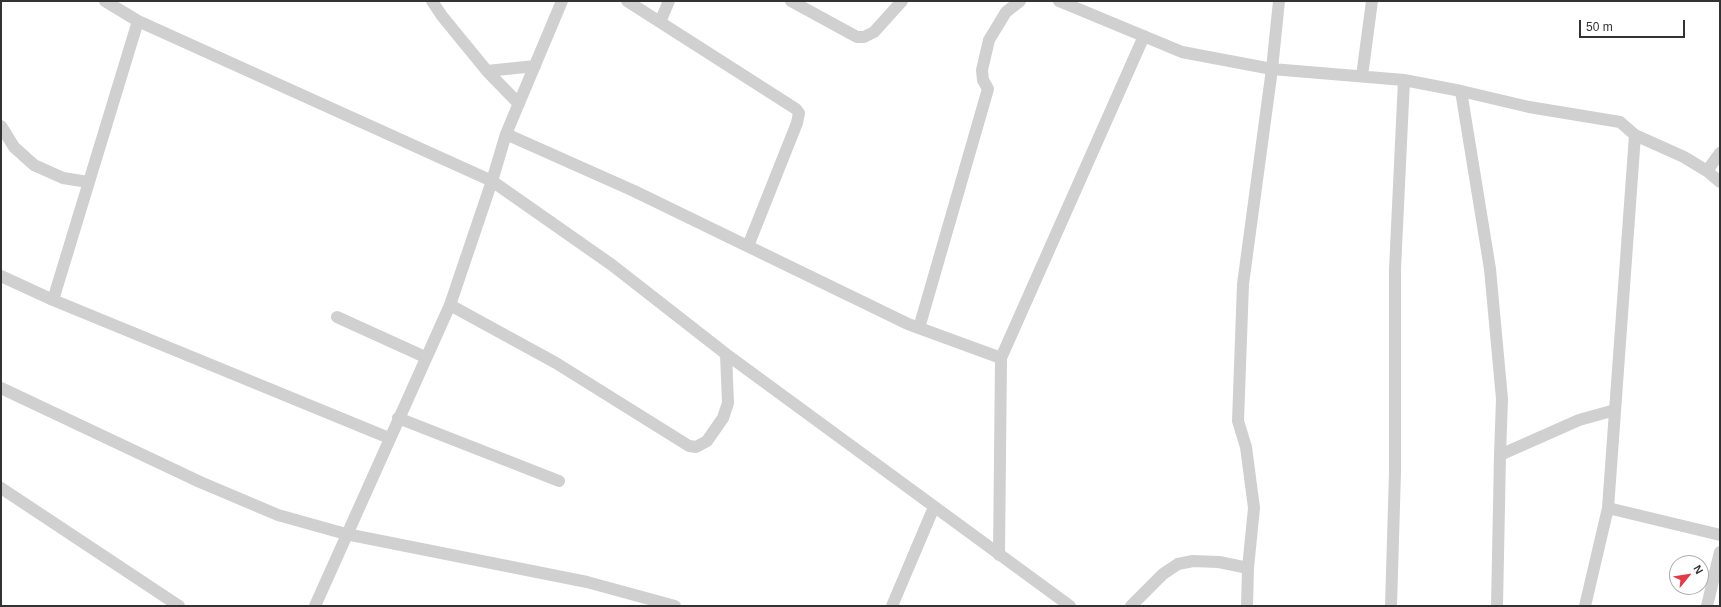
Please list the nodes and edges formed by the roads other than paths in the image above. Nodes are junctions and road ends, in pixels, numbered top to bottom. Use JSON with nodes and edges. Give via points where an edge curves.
{"nodes":[{"id":1,"x":105,"y":1,"type":"edge"},
{"id":2,"x":432,"y":1,"type":"edge"},
{"id":3,"x":562,"y":1,"type":"edge"},
{"id":4,"x":627,"y":1,"type":"edge"},
{"id":5,"x":669,"y":1,"type":"edge"},
{"id":6,"x":791,"y":1,"type":"edge"},
{"id":7,"x":902,"y":1,"type":"edge"},
{"id":8,"x":1020,"y":1,"type":"edge"},
{"id":9,"x":1059,"y":1,"type":"edge"},
{"id":10,"x":1279,"y":1,"type":"edge"},
{"id":11,"x":1372,"y":1,"type":"edge"},
{"id":12,"x":138,"y":21,"type":"junction"},
{"id":13,"x":660,"y":22,"type":"junction"},
{"id":14,"x":1144,"y":36,"type":"junction"},
{"id":15,"x":535,"y":66,"type":"junction"},
{"id":16,"x":1272,"y":69,"type":"junction"},
{"id":17,"x":487,"y":71,"type":"junction"},
{"id":18,"x":1362,"y":76,"type":"junction"},
{"id":19,"x":1404,"y":80,"type":"junction"},
{"id":20,"x":1461,"y":91,"type":"junction"},
{"id":21,"x":519,"y":104,"type":"junction"},
{"id":22,"x":1,"y":126,"type":"edge"},
{"id":23,"x":506,"y":134,"type":"junction"},
{"id":24,"x":1635,"y":136,"type":"junction"},
{"id":25,"x":1720,"y":153,"type":"edge"},
{"id":26,"x":1707,"y":171,"type":"junction"},
{"id":27,"x":492,"y":181,"type":"junction"},
{"id":28,"x":88,"y":182,"type":"junction"},
{"id":29,"x":1720,"y":182,"type":"edge"},
{"id":30,"x":748,"y":246,"type":"junction"},
{"id":31,"x":1,"y":276,"type":"edge"},
{"id":32,"x":53,"y":300,"type":"junction"},
{"id":33,"x":450,"y":305,"type":"junction"},
{"id":34,"x":337,"y":317,"type":"dead end"},
{"id":35,"x":919,"y":328,"type":"junction"},
{"id":36,"x":726,"y":354,"type":"junction"},
{"id":37,"x":426,"y":358,"type":"junction"},
{"id":38,"x":1001,"y":358,"type":"junction"},
{"id":39,"x":1,"y":388,"type":"edge"},
{"id":40,"x":1615,"y":410,"type":"junction"},
{"id":41,"x":398,"y":418,"type":"junction"},
{"id":42,"x":389,"y":438,"type":"junction"},
{"id":43,"x":1500,"y":455,"type":"junction"},
{"id":44,"x":559,"y":481,"type":"dead end"},
{"id":45,"x":1,"y":488,"type":"edge"},
{"id":46,"x":934,"y":507,"type":"junction"},
{"id":47,"x":1608,"y":508,"type":"junction"},
{"id":48,"x":346,"y":534,"type":"junction"},
{"id":49,"x":1720,"y":535,"type":"edge"},
{"id":50,"x":1720,"y":552,"type":"edge"},
{"id":51,"x":999,"y":555,"type":"junction"},
{"id":52,"x":1248,"y":568,"type":"junction"},
{"id":53,"x":179,"y":606,"type":"edge"},
{"id":54,"x":314,"y":606,"type":"edge"},
{"id":55,"x":675,"y":606,"type":"edge"},
{"id":56,"x":892,"y":606,"type":"edge"},
{"id":57,"x":1070,"y":606,"type":"edge"},
{"id":58,"x":1131,"y":606,"type":"edge"},
{"id":59,"x":1247,"y":606,"type":"edge"},
{"id":60,"x":1391,"y":606,"type":"edge"},
{"id":61,"x":1497,"y":606,"type":"edge"},
{"id":62,"x":1585,"y":606,"type":"edge"},
{"id":63,"x":1707,"y":606,"type":"edge"}],
"edges":[{"from":1,"to":12,"type":"street"},
{"from":2,"to":17,"type":"street"},
{"from":3,"to":15,"type":"street"},
{"from":4,"to":13,"type":"street"},
{"from":5,"to":13,"type":"street"},
{"from":6,"to":7,"type":"street","via":[[857,37],[874,32]]},
{"from":8,"to":35,"type":"street","via":[[1006,12],[989,40],[982,70],[983,80],[988,89]]},
{"from":9,"to":14,"type":"street"},
{"from":10,"to":16,"type":"street"},
{"from":11,"to":18,"type":"street"},
{"from":12,"to":27,"type":"street"},
{"from":12,"to":28,"type":"street"},
{"from":13,"to":30,"type":"street","via":[[799,113]]},
{"from":14,"to":16,"type":"street","via":[[1182,52]]},
{"from":14,"to":38,"type":"street"},
{"from":15,"to":17,"type":"street"},
{"from":15,"to":21,"type":"street"},
{"from":16,"to":18,"type":"street"},
{"from":16,"to":52,"type":"street","via":[[1243,284],[1238,421],[1246,447],[1254,508]]},
{"from":17,"to":21,"type":"street"},
{"from":18,"to":19,"type":"street"},
{"from":19,"to":20,"type":"street"},
{"from":19,"to":60,"type":"street","via":[[1395,269],[1395,472]]},
{"from":20,"to":24,"type":"street","via":[[1529,107],[1620,122]]},
{"from":20,"to":43,"type":"street","via":[[1490,269],[1502,399]]},
{"from":21,"to":23,"type":"street"},
{"from":22,"to":28,"type":"street","via":[[14,147],[34,165],[63,178]]},
{"from":23,"to":27,"type":"street"},
{"from":23,"to":30,"type":"street","via":[[634,191]]},
{"from":24,"to":26,"type":"street","via":[[1684,157]]},
{"from":24,"to":40,"type":"street"},
{"from":25,"to":26,"type":"street"},
{"from":26,"to":29,"type":"street"},
{"from":27,"to":33,"type":"street"},
{"from":27,"to":36,"type":"street","via":[[612,264]]},
{"from":28,"to":32,"type":"street"},
{"from":30,"to":35,"type":"street"},
{"from":31,"to":32,"type":"street"},
{"from":32,"to":42,"type":"street"},
{"from":33,"to":36,"type":"street","via":[[556,363],[689,446],[696,447],[708,441],[724,418],[728,403]]},
{"from":33,"to":37,"type":"street"},
{"from":34,"to":37,"type":"street"},
{"from":35,"to":38,"type":"street"},
{"from":36,"to":46,"type":"street"},
{"from":37,"to":41,"type":"street"},
{"from":38,"to":51,"type":"street"},
{"from":39,"to":48,"type":"street","via":[[200,482],[278,515]]},
{"from":40,"to":43,"type":"street","via":[[1579,420]]},
{"from":40,"to":47,"type":"street"},
{"from":41,"to":42,"type":"street"},
{"from":41,"to":44,"type":"street"},
{"from":42,"to":48,"type":"street"},
{"from":43,"to":61,"type":"street"},
{"from":45,"to":53,"type":"street"},
{"from":46,"to":51,"type":"street"},
{"from":46,"to":56,"type":"street"},
{"from":47,"to":49,"type":"street"},
{"from":47,"to":62,"type":"street"},
{"from":48,"to":54,"type":"street"},
{"from":48,"to":55,"type":"street","via":[[587,582]]},
{"from":50,"to":63,"type":"street"},
{"from":51,"to":57,"type":"street"},
{"from":52,"to":58,"type":"street","via":[[1219,562],[1193,561],[1178,564],[1163,574]]},
{"from":52,"to":59,"type":"street"}]}
